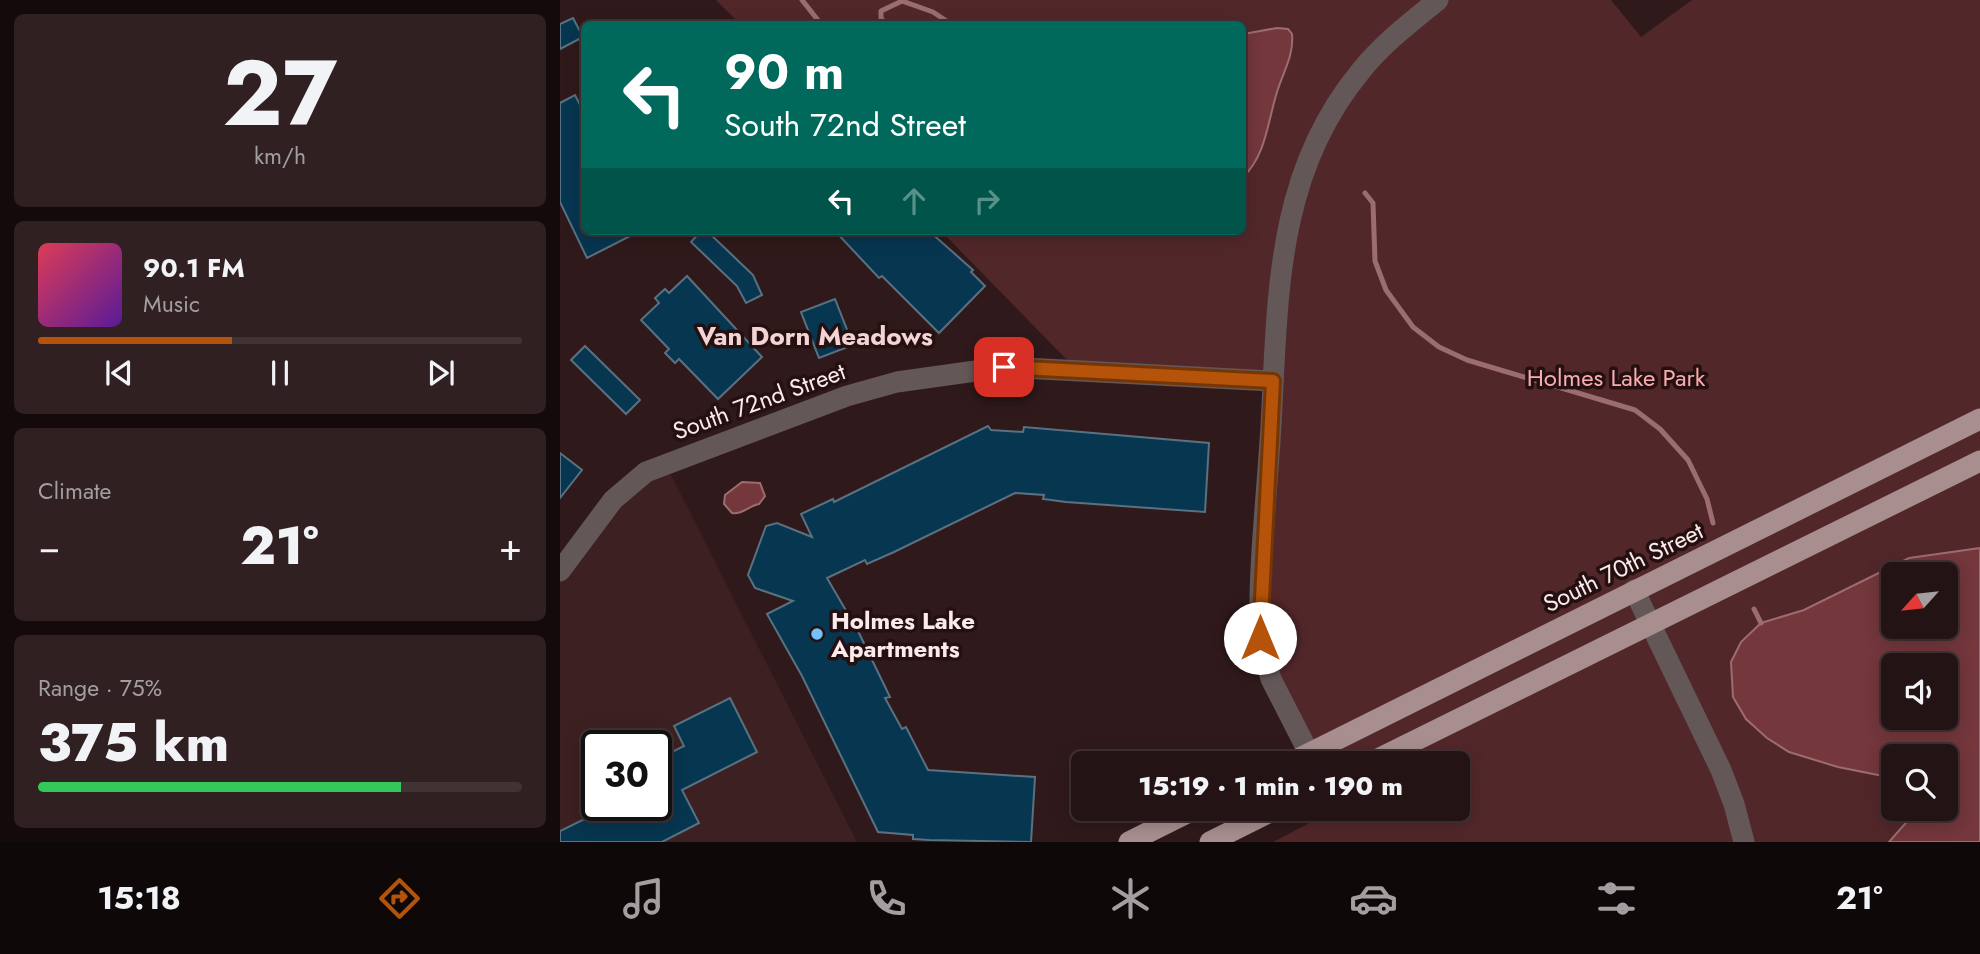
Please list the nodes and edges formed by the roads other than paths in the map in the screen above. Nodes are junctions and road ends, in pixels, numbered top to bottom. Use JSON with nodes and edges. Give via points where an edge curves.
{"nodes":[{"id":1,"x":1438,"y":0,"type":"edge"},
{"id":2,"x":1273,"y":381,"type":"junction"},
{"id":3,"x":1980,"y":419,"type":"edge"},
{"id":4,"x":1980,"y":461,"type":"edge"},
{"id":5,"x":560,"y":571,"type":"edge"},
{"id":6,"x":1634,"y":590,"type":"junction"},
{"id":7,"x":1651,"y":624,"type":"junction"},
{"id":8,"x":1301,"y":751,"type":"edge"},
{"id":9,"x":1322,"y":751,"type":"edge"},
{"id":10,"x":1394,"y":751,"type":"edge"},
{"id":11,"x":1172,"y":821,"type":"edge"},
{"id":12,"x":1252,"y":821,"type":"edge"},
{"id":13,"x":1129,"y":842,"type":"edge"},
{"id":14,"x":1210,"y":842,"type":"edge"},
{"id":15,"x":1744,"y":842,"type":"edge"}],
"edges":[{"from":1,"to":2,"type":"street","via":[[1361,71],[1320,131],[1302,173],[1283,249]]},
{"from":2,"to":5,"type":"street","name":"South 72nd Street","via":[[1004,367],[897,382],[836,400],[646,472],[613,500]]},
{"from":2,"to":8,"type":"street","via":[[1260,638],[1271,679]]},
{"from":3,"to":6,"type":"main road","name":"South 70th Street"},
{"from":4,"to":7,"type":"main road"},
{"from":6,"to":7,"type":"street"},
{"from":6,"to":9,"type":"main road","name":"South 70th Street"},
{"from":7,"to":10,"type":"main road"},
{"from":7,"to":15,"type":"street","via":[[1721,770]]},
{"from":11,"to":13,"type":"main road"},
{"from":12,"to":14,"type":"main road"}]}
